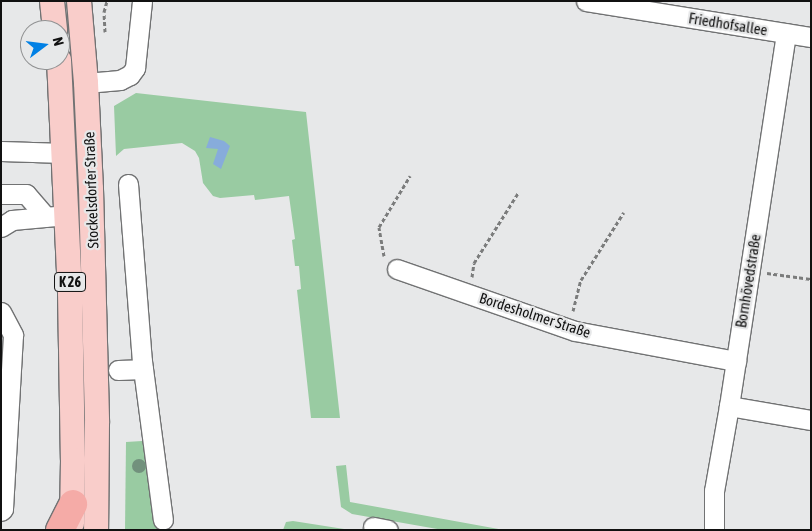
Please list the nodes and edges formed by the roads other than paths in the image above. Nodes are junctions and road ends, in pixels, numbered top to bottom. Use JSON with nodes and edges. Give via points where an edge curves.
{"nodes":[{"id":1,"x":52,"y":1,"type":"edge"},
{"id":2,"x":142,"y":1,"type":"edge"},
{"id":3,"x":586,"y":1,"type":"edge"},
{"id":4,"x":80,"y":3,"type":"edge"},
{"id":5,"x":54,"y":20,"type":"edge"},
{"id":6,"x":786,"y":33,"type":"junction"},
{"id":7,"x":811,"y":37,"type":"edge"},
{"id":8,"x":60,"y":70,"type":"edge"},
{"id":9,"x":86,"y":83,"type":"junction"},
{"id":10,"x":1,"y":151,"type":"edge"},
{"id":11,"x":64,"y":153,"type":"junction"},
{"id":12,"x":128,"y":184,"type":"dead end"},
{"id":13,"x":1,"y":194,"type":"edge"},
{"id":14,"x":56,"y":216,"type":"junction"},
{"id":15,"x":1,"y":227,"type":"edge"},
{"id":16,"x":396,"y":269,"type":"road end"},
{"id":17,"x":1,"y":312,"type":"edge"},
{"id":18,"x":736,"y":361,"type":"junction"},
{"id":19,"x":143,"y":369,"type":"junction"},
{"id":20,"x":118,"y":370,"type":"dead end"},
{"id":21,"x":729,"y":406,"type":"junction"},
{"id":22,"x":811,"y":420,"type":"edge"},
{"id":23,"x":3,"y":476,"type":"edge"},
{"id":24,"x":1,"y":511,"type":"edge"},
{"id":25,"x":72,"y":517,"type":"edge"},
{"id":26,"x":163,"y":520,"type":"dead end"},
{"id":27,"x":60,"y":530,"type":"edge"},
{"id":28,"x":96,"y":530,"type":"edge"},
{"id":29,"x":714,"y":530,"type":"edge"}],
"edges":[{"from":1,"to":5,"type":"main road"},
{"from":2,"to":9,"type":"street","via":[[135,68],[120,80]]},
{"from":3,"to":6,"type":"street","name":"Friedhofsallee"},
{"from":4,"to":9,"type":"main road","name":"Stockelsdorfer Straße","number":"K 26"},
{"from":6,"to":7,"type":"street","name":"Friedhofsallee"},
{"from":6,"to":18,"type":"street","name":"Bornhövedstraße"},
{"from":8,"to":11,"type":"main road","name":"Stockelsdorfer Straße","number":"K 26"},
{"from":9,"to":28,"type":"main road","name":"Stockelsdorfer Straße","number":"K 26","via":[[95,320]]},
{"from":10,"to":11,"type":"street"},
{"from":11,"to":14,"type":"main road","name":"Stockelsdorfer Straße","number":"K 26"},
{"from":12,"to":19,"type":"street"},
{"from":13,"to":14,"type":"street","via":[[26,194]]},
{"from":14,"to":15,"type":"street","via":[[12,220]]},
{"from":14,"to":25,"type":"main road","name":"Stockelsdorfer Straße","number":"K 26"},
{"from":16,"to":18,"type":"street","name":"Bordesholmer Straße","via":[[569,329]]},
{"from":17,"to":23,"type":"street","via":[[13,335]]},
{"from":18,"to":21,"type":"street","name":"Bornhövedstraße"},
{"from":19,"to":20,"type":"street"},
{"from":19,"to":26,"type":"street"},
{"from":21,"to":22,"type":"street"},
{"from":21,"to":29,"type":"street","name":"Bornhövedstraße","via":[[714,491]]},
{"from":23,"to":24,"type":"street"},
{"from":25,"to":27,"type":"highway"}]}
